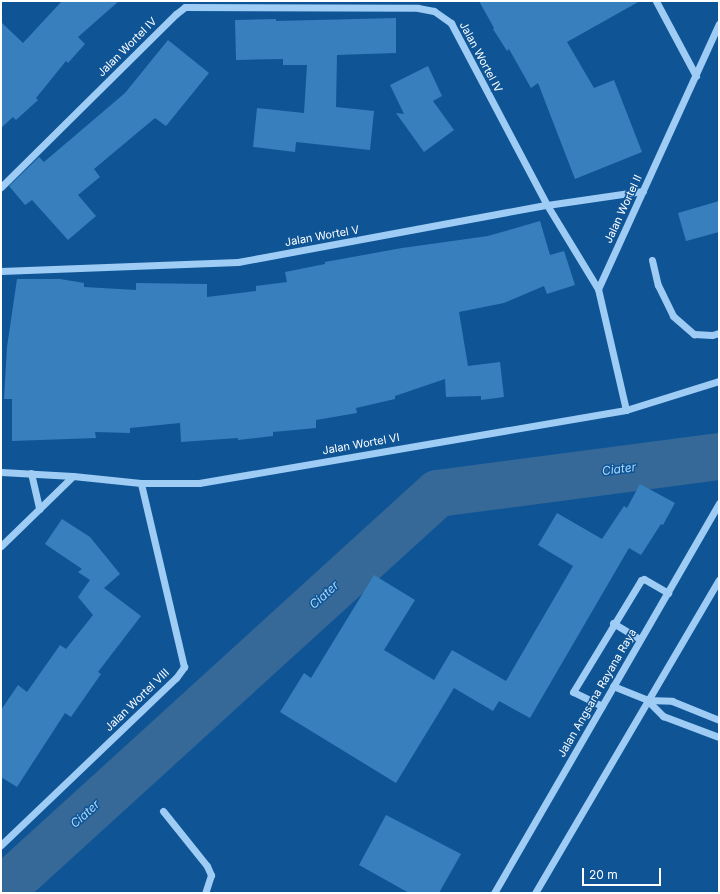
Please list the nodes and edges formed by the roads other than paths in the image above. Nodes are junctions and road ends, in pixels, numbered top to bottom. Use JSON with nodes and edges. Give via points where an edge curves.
{"nodes":[{"id":1,"x":656,"y":1,"type":"edge"},
{"id":2,"x":183,"y":4,"type":"edge"},
{"id":3,"x":719,"y":24,"type":"edge"},
{"id":4,"x":696,"y":76,"type":"junction"},
{"id":5,"x":1,"y":187,"type":"edge"},
{"id":6,"x":643,"y":191,"type":"junction"},
{"id":7,"x":547,"y":205,"type":"junction"},
{"id":8,"x":652,"y":260,"type":"dead end"},
{"id":9,"x":1,"y":271,"type":"edge"},
{"id":10,"x":598,"y":289,"type":"junction"},
{"id":11,"x":719,"y":333,"type":"edge"},
{"id":12,"x":719,"y":381,"type":"edge"},
{"id":13,"x":626,"y":410,"type":"junction"},
{"id":14,"x":1,"y":472,"type":"edge"},
{"id":15,"x":31,"y":473,"type":"junction"},
{"id":16,"x":73,"y":476,"type":"junction"},
{"id":17,"x":141,"y":483,"type":"junction"},
{"id":18,"x":719,"y":503,"type":"edge"},
{"id":19,"x":39,"y":509,"type":"junction"},
{"id":20,"x":1,"y":546,"type":"edge"},
{"id":21,"x":719,"y":580,"type":"edge"},
{"id":22,"x":668,"y":592,"type":"junction"},
{"id":23,"x":613,"y":623,"type":"junction"},
{"id":24,"x":640,"y":639,"type":"junction"},
{"id":25,"x":613,"y":686,"type":"junction"},
{"id":26,"x":647,"y":700,"type":"junction"},
{"id":27,"x":602,"y":706,"type":"junction"},
{"id":28,"x":719,"y":720,"type":"edge"},
{"id":29,"x":719,"y":737,"type":"edge"},
{"id":30,"x":163,"y":811,"type":"dead end"},
{"id":31,"x":1,"y":845,"type":"edge"},
{"id":32,"x":205,"y":893,"type":"edge"},
{"id":33,"x":494,"y":893,"type":"edge"},
{"id":34,"x":535,"y":893,"type":"edge"}],
"edges":[{"from":1,"to":4,"type":"street"},
{"from":2,"to":5,"type":"street","name":"Jalan Wortel IV","via":[[176,14]]},
{"from":2,"to":7,"type":"street","name":"Jalan Wortel IV","via":[[418,8],[434,11],[451,23]]},
{"from":3,"to":4,"type":"street","name":"Jalan Wortel II"},
{"from":4,"to":6,"type":"street","name":"Jalan Wortel II"},
{"from":6,"to":7,"type":"street","name":"Jalan Wortel V"},
{"from":6,"to":10,"type":"street","name":"Jalan Wortel II"},
{"from":7,"to":9,"type":"street","name":"Jalan Wortel V","via":[[238,262]]},
{"from":7,"to":10,"type":"street","name":"Jalan Wortel IV"},
{"from":8,"to":11,"type":"street","via":[[658,285],[673,316],[694,334]]},
{"from":10,"to":13,"type":"street"},
{"from":12,"to":13,"type":"street","name":"Jalan Wortel VI"},
{"from":13,"to":17,"type":"street","name":"Jalan Wortel VI","via":[[199,483]]},
{"from":14,"to":15,"type":"street","name":"Jalan Wortel VI"},
{"from":15,"to":16,"type":"street","name":"Jalan Wortel VI"},
{"from":15,"to":19,"type":"street"},
{"from":16,"to":17,"type":"street","name":"Jalan Wortel VI"},
{"from":16,"to":19,"type":"street"},
{"from":17,"to":31,"type":"street","name":"Jalan Wortel VIII","via":[[184,667],[176,678]]},
{"from":18,"to":22,"type":"street","name":"Jalan Angsana Rayana Raya"},
{"from":19,"to":20,"type":"street"},
{"from":21,"to":26,"type":"street"},
{"from":22,"to":23,"type":"street","via":[[644,579],[640,580]]},
{"from":22,"to":24,"type":"street","name":"Jalan Angsana Rayana Raya"},
{"from":23,"to":24,"type":"street"},
{"from":23,"to":27,"type":"street","via":[[573,692]]},
{"from":24,"to":25,"type":"street","name":"Jalan Angsana Rayana Raya"},
{"from":25,"to":26,"type":"street"},
{"from":25,"to":27,"type":"street","name":"Jalan Angsana Rayana Raya"},
{"from":26,"to":28,"type":"street","via":[[672,701]]},
{"from":26,"to":29,"type":"street","via":[[663,716]]},
{"from":26,"to":34,"type":"street"},
{"from":27,"to":33,"type":"street","name":"Jalan Angsana Rayana Raya"},
{"from":30,"to":32,"type":"street","via":[[207,866],[211,875]]}]}
